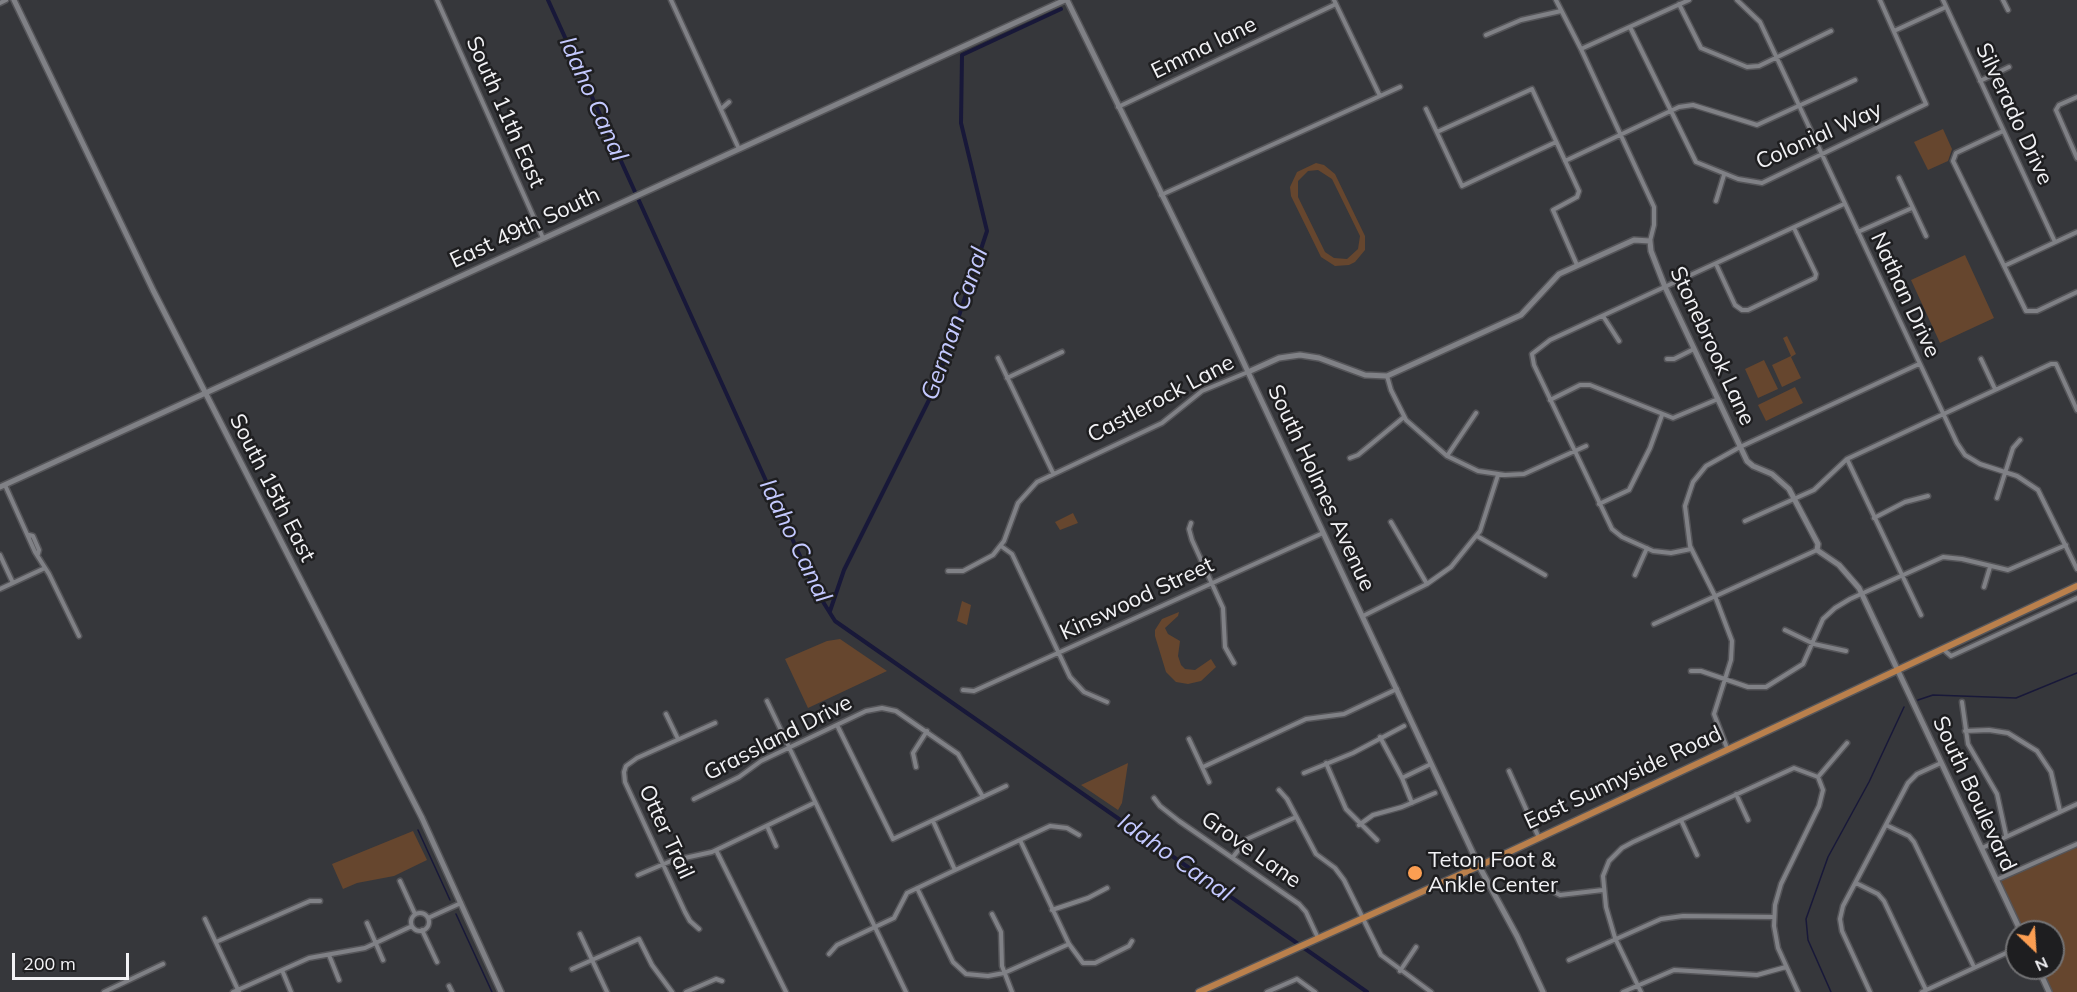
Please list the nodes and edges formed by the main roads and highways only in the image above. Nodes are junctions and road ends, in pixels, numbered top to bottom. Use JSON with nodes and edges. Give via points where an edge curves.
{"nodes":[{"id":1,"x":2077,"y":586,"type":"edge"},
{"id":2,"x":1199,"y":992,"type":"edge"}],
"edges":[{"from":1,"to":2,"type":"main road","name":"East Sunnyside Road","via":[[1479,866]]}]}
